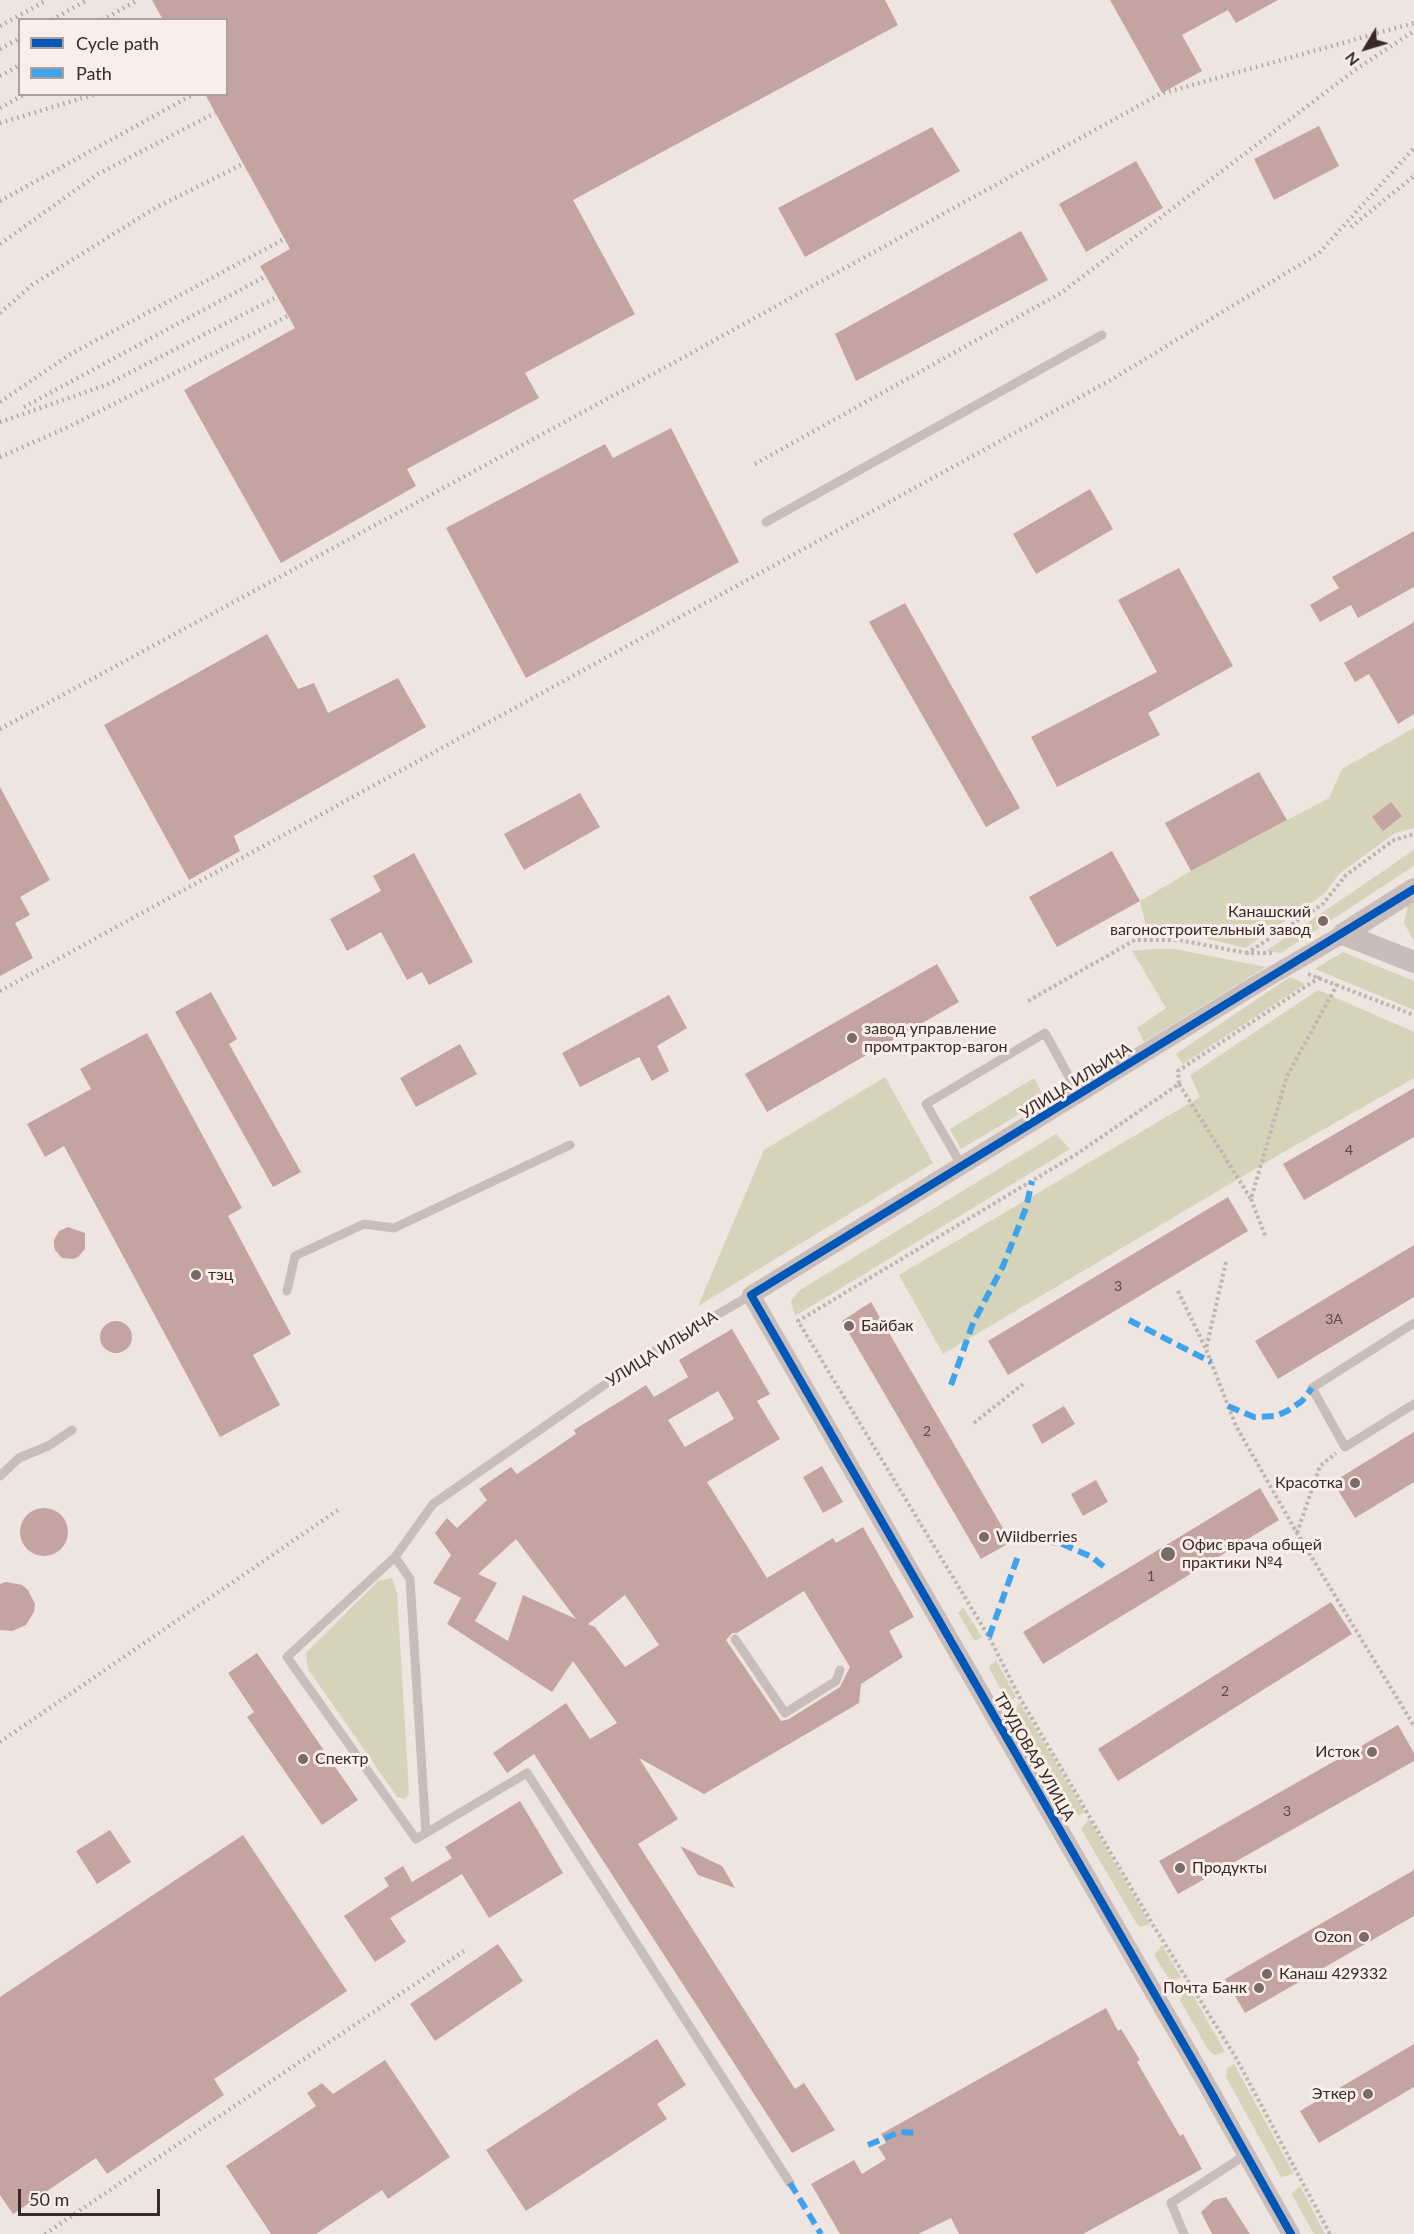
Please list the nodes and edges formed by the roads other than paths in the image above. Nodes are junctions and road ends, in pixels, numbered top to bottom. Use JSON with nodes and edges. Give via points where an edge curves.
{"nodes":[{"id":1,"x":1102,"y":335,"type":"dead end"},
{"id":2,"x":766,"y":522,"type":"dead end"},
{"id":3,"x":1414,"y":889,"type":"edge"},
{"id":4,"x":1344,"y":934,"type":"junction"},
{"id":5,"x":1414,"y":962,"type":"edge"},
{"id":6,"x":1079,"y":1095,"type":"junction"},
{"id":7,"x":570,"y":1145,"type":"dead end"},
{"id":8,"x":962,"y":1166,"type":"junction"},
{"id":9,"x":287,"y":1291,"type":"dead end"},
{"id":10,"x":751,"y":1295,"type":"junction"},
{"id":11,"x":1414,"y":1323,"type":"edge"},
{"id":12,"x":1414,"y":1404,"type":"edge"},
{"id":13,"x":72,"y":1430,"type":"dead end"},
{"id":14,"x":0,"y":1476,"type":"edge"},
{"id":15,"x":395,"y":1557,"type":"junction"},
{"id":16,"x":735,"y":1640,"type":"dead end"},
{"id":17,"x":840,"y":1670,"type":"dead end"},
{"id":18,"x":426,"y":1833,"type":"junction"},
{"id":19,"x":1247,"y":2154,"type":"junction"},
{"id":20,"x":790,"y":2183,"type":"dead end"},
{"id":21,"x":1184,"y":2234,"type":"edge"},
{"id":22,"x":1291,"y":2234,"type":"edge"}],
"edges":[{"from":1,"to":2,"type":"lane"},
{"from":3,"to":4,"type":"street","name":"УЛИЦА ИЛЬИЧА"},
{"from":4,"to":5,"type":"street"},
{"from":4,"to":6,"type":"street","name":"УЛИЦА ИЛЬИЧА"},
{"from":6,"to":8,"type":"street","name":"УЛИЦА ИЛЬИЧА"},
{"from":6,"to":8,"type":"lane","via":[[1045,1033],[926,1104]]},
{"from":7,"to":9,"type":"lane","via":[[394,1228],[364,1224],[295,1256]]},
{"from":8,"to":10,"type":"street","name":"УЛИЦА ИЛЬИЧА"},
{"from":10,"to":15,"type":"lane","name":"УЛИЦА ИЛЬИЧА","via":[[644,1358],[433,1504]]},
{"from":10,"to":19,"type":"street","name":"ТРУДОВАЯ УЛИЦА"},
{"from":11,"to":12,"type":"lane","via":[[1312,1388],[1345,1446]]},
{"from":13,"to":14,"type":"lane","via":[[19,1458]]},
{"from":15,"to":18,"type":"lane","via":[[410,1579]]},
{"from":15,"to":18,"type":"lane","name":"УЛИЦА ИЛЬИЧА","via":[[287,1657],[416,1839]]},
{"from":16,"to":17,"type":"lane","via":[[785,1713],[836,1681]]},
{"from":18,"to":20,"type":"lane","via":[[527,1773]]},
{"from":19,"to":21,"type":"lane","via":[[1171,2203]]},
{"from":19,"to":22,"type":"street","name":"ТРУДОВАЯ УЛИЦА"}]}
